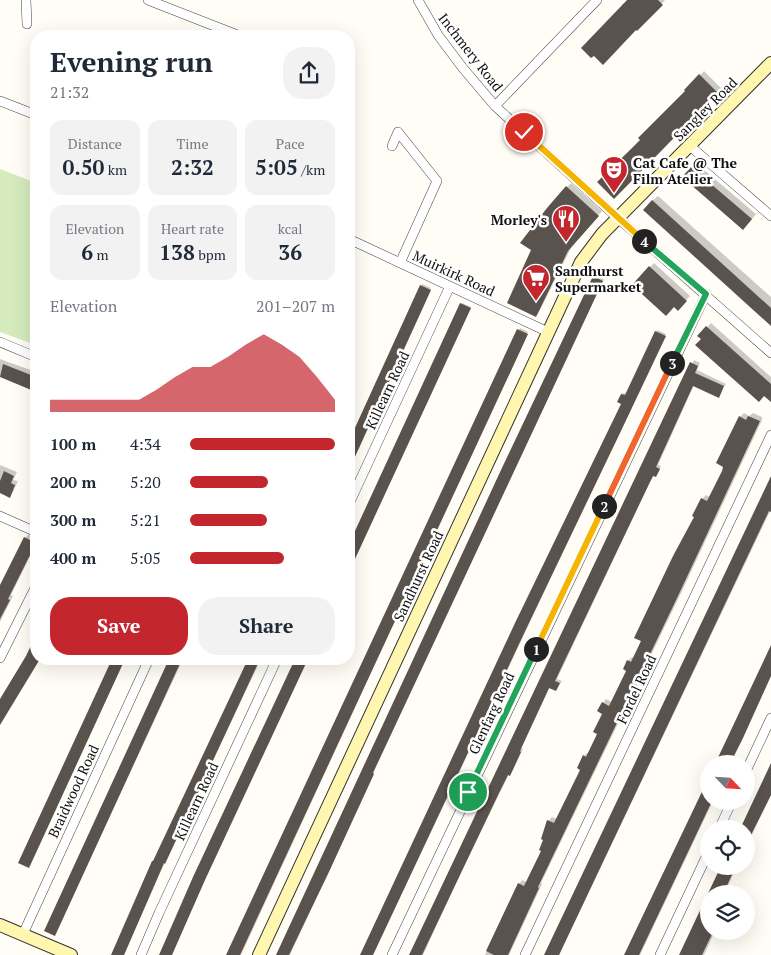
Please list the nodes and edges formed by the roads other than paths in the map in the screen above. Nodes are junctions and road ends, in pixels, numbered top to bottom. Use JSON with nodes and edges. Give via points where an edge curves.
{"nodes":[{"id":1,"x":26,"y":0,"type":"edge"},
{"id":2,"x":148,"y":0,"type":"edge"},
{"id":3,"x":418,"y":0,"type":"edge"},
{"id":4,"x":597,"y":0,"type":"edge"},
{"id":5,"x":587,"y":4,"type":"edge"},
{"id":6,"x":28,"y":24,"type":"dead end"},
{"id":7,"x":225,"y":30,"type":"edge"},
{"id":8,"x":771,"y":63,"type":"edge"},
{"id":9,"x":0,"y":101,"type":"edge"},
{"id":10,"x":495,"y":106,"type":"junction"},
{"id":11,"x":30,"y":113,"type":"edge"},
{"id":12,"x":392,"y":146,"type":"dead end"},
{"id":13,"x":690,"y":146,"type":"junction"},
{"id":14,"x":771,"y":216,"type":"edge"},
{"id":15,"x":618,"y":218,"type":"junction"},
{"id":16,"x":355,"y":242,"type":"edge"},
{"id":17,"x":400,"y":263,"type":"junction"},
{"id":18,"x":450,"y":286,"type":"junction"},
{"id":19,"x":706,"y":294,"type":"junction"},
{"id":20,"x":548,"y":332,"type":"junction"},
{"id":21,"x":0,"y":342,"type":"edge"},
{"id":22,"x":771,"y":353,"type":"edge"},
{"id":23,"x":30,"y":354,"type":"edge"},
{"id":24,"x":771,"y":435,"type":"edge"},
{"id":25,"x":355,"y":491,"type":"edge"},
{"id":26,"x":0,"y":516,"type":"edge"},
{"id":27,"x":30,"y":529,"type":"edge"},
{"id":28,"x":30,"y":598,"type":"edge"},
{"id":29,"x":1,"y":655,"type":"edge"},
{"id":30,"x":146,"y":665,"type":"edge"},
{"id":31,"x":274,"y":665,"type":"edge"},
{"id":32,"x":771,"y":718,"type":"edge"},
{"id":33,"x":754,"y":755,"type":"edge"},
{"id":34,"x":700,"y":871,"type":"edge"},
{"id":35,"x":0,"y":925,"type":"edge"},
{"id":36,"x":23,"y":934,"type":"junction"},
{"id":37,"x":71,"y":955,"type":"edge"},
{"id":38,"x":141,"y":955,"type":"edge"},
{"id":39,"x":259,"y":955,"type":"edge"},
{"id":40,"x":392,"y":955,"type":"edge"},
{"id":41,"x":525,"y":955,"type":"edge"},
{"id":42,"x":660,"y":955,"type":"edge"}],
"edges":[{"from":1,"to":6,"type":"street"},
{"from":2,"to":7,"type":"street"},
{"from":3,"to":10,"type":"street","name":"Inchmery Road","via":[[438,35]]},
{"from":4,"to":5,"type":"street"},
{"from":5,"to":10,"type":"street"},
{"from":8,"to":13,"type":"street","name":"Sangley Road"},
{"from":9,"to":11,"type":"street"},
{"from":10,"to":15,"type":"street","name":"Inchmery Road"},
{"from":12,"to":17,"type":"street","via":[[398,132],[437,181]]},
{"from":13,"to":14,"type":"street"},
{"from":13,"to":15,"type":"street","name":"Sangley Road"},
{"from":15,"to":19,"type":"street","name":"Inchmery Road"},
{"from":15,"to":20,"type":"street","name":"Sandhurst Road","via":[[584,258]]},
{"from":16,"to":17,"type":"street","name":"Muirkirk Road"},
{"from":17,"to":18,"type":"street","name":"Muirkirk Road"},
{"from":18,"to":20,"type":"street","name":"Muirkirk Road"},
{"from":18,"to":25,"type":"street","name":"Killearn Road"},
{"from":19,"to":22,"type":"street","name":"Inchmery Road"},
{"from":19,"to":40,"type":"street","name":"Glenfarg Road"},
{"from":20,"to":39,"type":"street","name":"Sandhurst Road"},
{"from":21,"to":23,"type":"street"},
{"from":24,"to":41,"type":"street","name":"Fordel Road"},
{"from":26,"to":27,"type":"street"},
{"from":28,"to":29,"type":"street"},
{"from":30,"to":36,"type":"street","name":"Braidwood Road"},
{"from":31,"to":38,"type":"street","name":"Killearn Road"},
{"from":32,"to":33,"type":"street"},
{"from":34,"to":42,"type":"street"},
{"from":35,"to":36,"type":"street"},
{"from":36,"to":37,"type":"street"}]}
